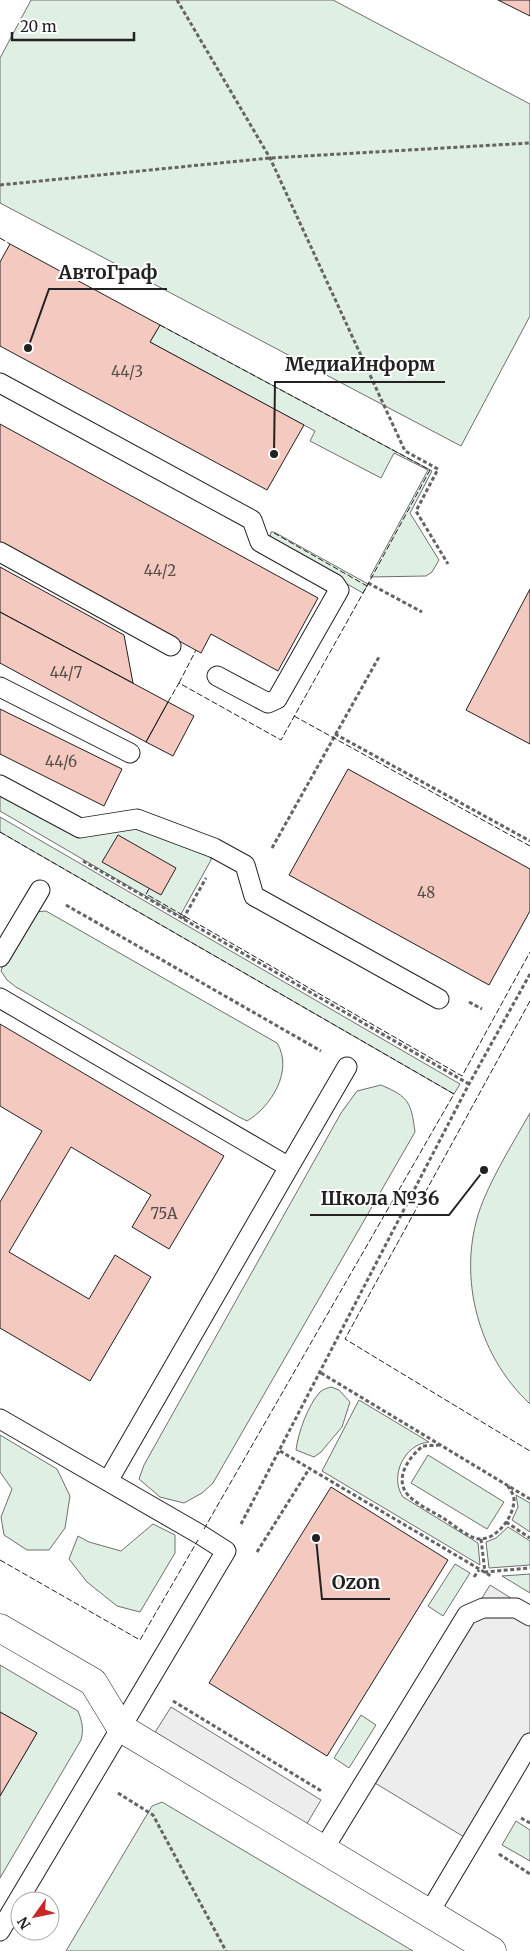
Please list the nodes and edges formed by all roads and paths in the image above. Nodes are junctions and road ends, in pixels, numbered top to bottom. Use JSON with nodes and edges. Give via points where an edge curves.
{"nodes":[{"id":1,"x":177,"y":0,"type":"edge"},
{"id":2,"x":530,"y":143,"type":"edge"},
{"id":3,"x":270,"y":158,"type":"junction"},
{"id":4,"x":0,"y":185,"type":"edge"},
{"id":5,"x":0,"y":383,"type":"edge"},
{"id":6,"x":0,"y":552,"type":"edge"},
{"id":7,"x":448,"y":564,"type":"dead end"},
{"id":8,"x":368,"y":583,"type":"dead end"},
{"id":9,"x":422,"y":612,"type":"dead end"},
{"id":10,"x":171,"y":646,"type":"dead end"},
{"id":11,"x":379,"y":656,"type":"dead end"},
{"id":12,"x":217,"y":676,"type":"dead end"},
{"id":13,"x":0,"y":687,"type":"edge"},
{"id":14,"x":335,"y":734,"type":"junction"},
{"id":15,"x":130,"y":754,"type":"dead end"},
{"id":16,"x":0,"y":785,"type":"edge"},
{"id":17,"x":530,"y":841,"type":"edge"},
{"id":18,"x":221,"y":851,"type":"junction"},
{"id":19,"x":268,"y":854,"type":"dead end"},
{"id":20,"x":75,"y":856,"type":"dead end"},
{"id":21,"x":40,"y":890,"type":"joint"},
{"id":22,"x":183,"y":919,"type":"junction"},
{"id":23,"x":0,"y":957,"type":"edge"},
{"id":24,"x":530,"y":974,"type":"edge"},
{"id":25,"x":0,"y":998,"type":"edge"},
{"id":26,"x":439,"y":998,"type":"dead end"},
{"id":27,"x":464,"y":999,"type":"dead end"},
{"id":28,"x":482,"y":1009,"type":"dead end"},
{"id":29,"x":347,"y":1066,"type":"joint"},
{"id":30,"x":469,"y":1084,"type":"junction"},
{"id":31,"x":289,"y":1167,"type":"junction"},
{"id":32,"x":320,"y":1373,"type":"junction"},
{"id":33,"x":0,"y":1419,"type":"edge"},
{"id":34,"x":441,"y":1445,"type":"junction"},
{"id":35,"x":280,"y":1451,"type":"junction"},
{"id":36,"x":309,"y":1469,"type":"junction"},
{"id":37,"x":108,"y":1481,"type":"junction"},
{"id":38,"x":507,"y":1485,"type":"junction"},
{"id":39,"x":530,"y":1499,"type":"edge"},
{"id":40,"x":506,"y":1522,"type":"junction"},
{"id":41,"x":530,"y":1538,"type":"edge"},
{"id":42,"x":481,"y":1539,"type":"junction"},
{"id":43,"x":226,"y":1552,"type":"junction"},
{"id":44,"x":256,"y":1553,"type":"dead end"},
{"id":45,"x":530,"y":1568,"type":"edge"},
{"id":46,"x":479,"y":1570,"type":"junction"},
{"id":47,"x":485,"y":1572,"type":"junction"},
{"id":48,"x":493,"y":1577,"type":"dead end"},
{"id":49,"x":474,"y":1578,"type":"dead end"},
{"id":50,"x":530,"y":1616,"type":"edge"},
{"id":51,"x":0,"y":1628,"type":"edge"},
{"id":52,"x":167,"y":1698,"type":"dead end"},
{"id":53,"x":122,"y":1728,"type":"junction"},
{"id":54,"x":530,"y":1743,"type":"edge"},
{"id":55,"x":92,"y":1777,"type":"junction"},
{"id":56,"x":325,"y":1793,"type":"dead end"},
{"id":57,"x":323,"y":1850,"type":"junction"},
{"id":58,"x":429,"y":1913,"type":"junction"},
{"id":59,"x":0,"y":1931,"type":"edge"},
{"id":60,"x":226,"y":1951,"type":"edge"},
{"id":61,"x":492,"y":1951,"type":"edge"}],
"edges":[{"from":1,"to":3,"type":"path"},
{"from":2,"to":3,"type":"path"},
{"from":3,"to":4,"type":"path"},
{"from":3,"to":7,"type":"path","via":[[405,451],[438,469],[416,511]]},
{"from":5,"to":12,"type":"lane","via":[[252,520],[260,542],[335,584],[339,590],[277,699],[268,703]]},
{"from":6,"to":10,"type":"lane"},
{"from":8,"to":9,"type":"path"},
{"from":11,"to":14,"type":"path"},
{"from":13,"to":15,"type":"lane"},
{"from":14,"to":17,"type":"path"},
{"from":14,"to":19,"type":"path"},
{"from":16,"to":18,"type":"lane","via":[[80,828],[137,819]]},
{"from":18,"to":22,"type":"path"},
{"from":18,"to":26,"type":"lane","via":[[245,865],[254,896]]},
{"from":20,"to":22,"type":"path"},
{"from":21,"to":23,"type":"lane"},
{"from":21,"to":29,"type":"path"},
{"from":22,"to":30,"type":"path"},
{"from":24,"to":30,"type":"path"},
{"from":25,"to":31,"type":"lane"},
{"from":27,"to":28,"type":"path"},
{"from":29,"to":31,"type":"lane"},
{"from":30,"to":32,"type":"path"},
{"from":31,"to":37,"type":"lane"},
{"from":32,"to":34,"type":"path"},
{"from":32,"to":35,"type":"path"},
{"from":33,"to":37,"type":"lane"},
{"from":34,"to":38,"type":"path"},
{"from":34,"to":42,"type":"path","via":[[423,1446],[414,1454],[402,1478],[405,1490],[414,1500]]},
{"from":35,"to":36,"type":"path"},
{"from":35,"to":43,"type":"path"},
{"from":36,"to":44,"type":"path"},
{"from":36,"to":46,"type":"path"},
{"from":37,"to":43,"type":"lane"},
{"from":38,"to":39,"type":"path"},
{"from":38,"to":40,"type":"path","via":[[514,1498]]},
{"from":40,"to":41,"type":"path"},
{"from":40,"to":42,"type":"path","via":[[495,1534]]},
{"from":42,"to":47,"type":"path"},
{"from":43,"to":53,"type":"lane"},
{"from":45,"to":47,"type":"path"},
{"from":46,"to":47,"type":"path"},
{"from":46,"to":49,"type":"path"},
{"from":47,"to":48,"type":"path"},
{"from":50,"to":57,"type":"lane","via":[[516,1608],[483,1608],[467,1615]]},
{"from":51,"to":53,"type":"street","via":[[93,1682]]},
{"from":52,"to":56,"type":"path"},
{"from":53,"to":55,"type":"lane"},
{"from":53,"to":57,"type":"street"},
{"from":54,"to":58,"type":"lane"},
{"from":55,"to":59,"type":"lane"},
{"from":55,"to":60,"type":"path","via":[[153,1815]]},
{"from":57,"to":58,"type":"street"},
{"from":58,"to":61,"type":"street"}]}
